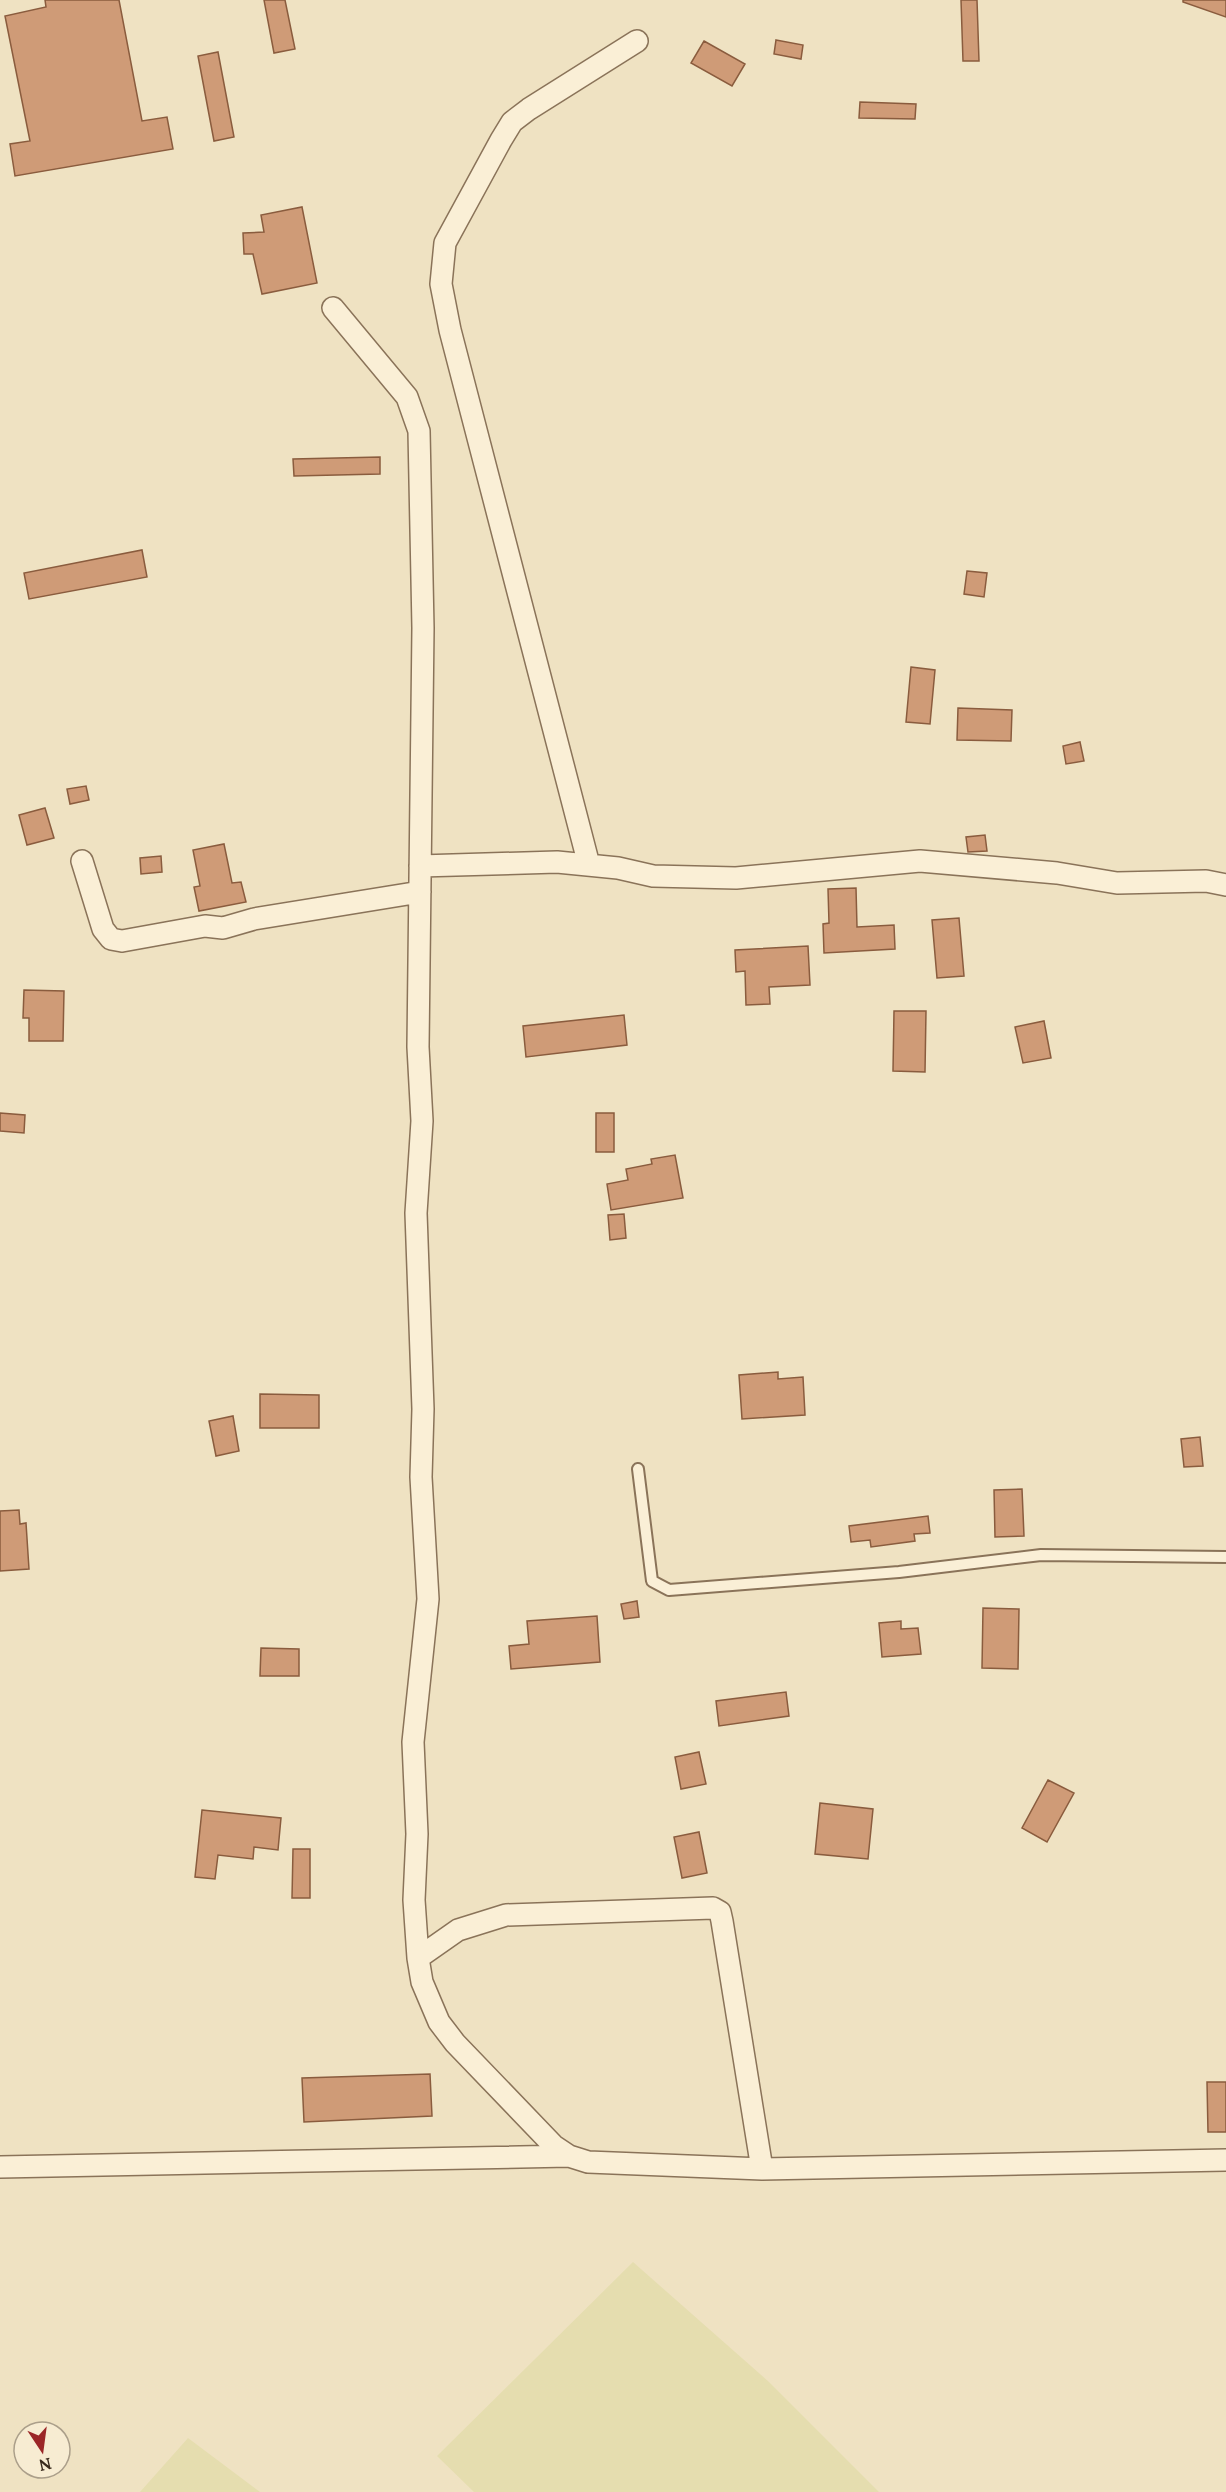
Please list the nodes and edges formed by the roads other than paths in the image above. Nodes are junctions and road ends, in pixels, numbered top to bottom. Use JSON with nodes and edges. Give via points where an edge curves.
{"nodes":[{"id":1,"x":637,"y":41,"type":"dead end"},
{"id":2,"x":333,"y":308,"type":"dead end"},
{"id":3,"x":82,"y":861,"type":"dead end"},
{"id":4,"x":589,"y":865,"type":"junction"},
{"id":5,"x":420,"y":866,"type":"junction"},
{"id":6,"x":1226,"y":885,"type":"edge"},
{"id":7,"x":420,"y":892,"type":"junction"},
{"id":8,"x":638,"y":1469,"type":"dead end"},
{"id":9,"x":1226,"y":1557,"type":"edge"},
{"id":10,"x":418,"y":1958,"type":"junction"},
{"id":11,"x":569,"y":2156,"type":"junction"},
{"id":12,"x":1226,"y":2160,"type":"edge"},
{"id":13,"x":0,"y":2167,"type":"edge"},
{"id":14,"x":762,"y":2169,"type":"junction"}],
"edges":[{"from":1,"to":4,"type":"street","via":[[512,122],[445,243],[441,284]]},
{"from":2,"to":5,"type":"street","via":[[407,397],[419,431],[423,628]]},
{"from":3,"to":7,"type":"street","via":[[104,929],[111,939],[122,941],[205,926],[223,928],[254,919]]},
{"from":4,"to":5,"type":"street","via":[[557,862]]},
{"from":4,"to":6,"type":"street","via":[[653,876],[736,878],[920,861],[1057,873],[1117,883],[1206,881]]},
{"from":5,"to":7,"type":"street"},
{"from":7,"to":10,"type":"street","via":[[418,1047],[422,1121],[416,1213],[423,1390],[421,1477],[428,1599],[413,1742]]},
{"from":8,"to":9,"type":"lane","via":[[652,1581],[669,1590],[899,1572],[1041,1555]]},
{"from":10,"to":11,"type":"street","via":[[429,2002],[455,2043],[554,2146]]},
{"from":10,"to":14,"type":"street","via":[[458,1930],[506,1915],[714,1908],[720,1912],[722,1921]]},
{"from":11,"to":13,"type":"street"},
{"from":11,"to":14,"type":"street","via":[[621,2165]]},
{"from":12,"to":14,"type":"street"}]}
